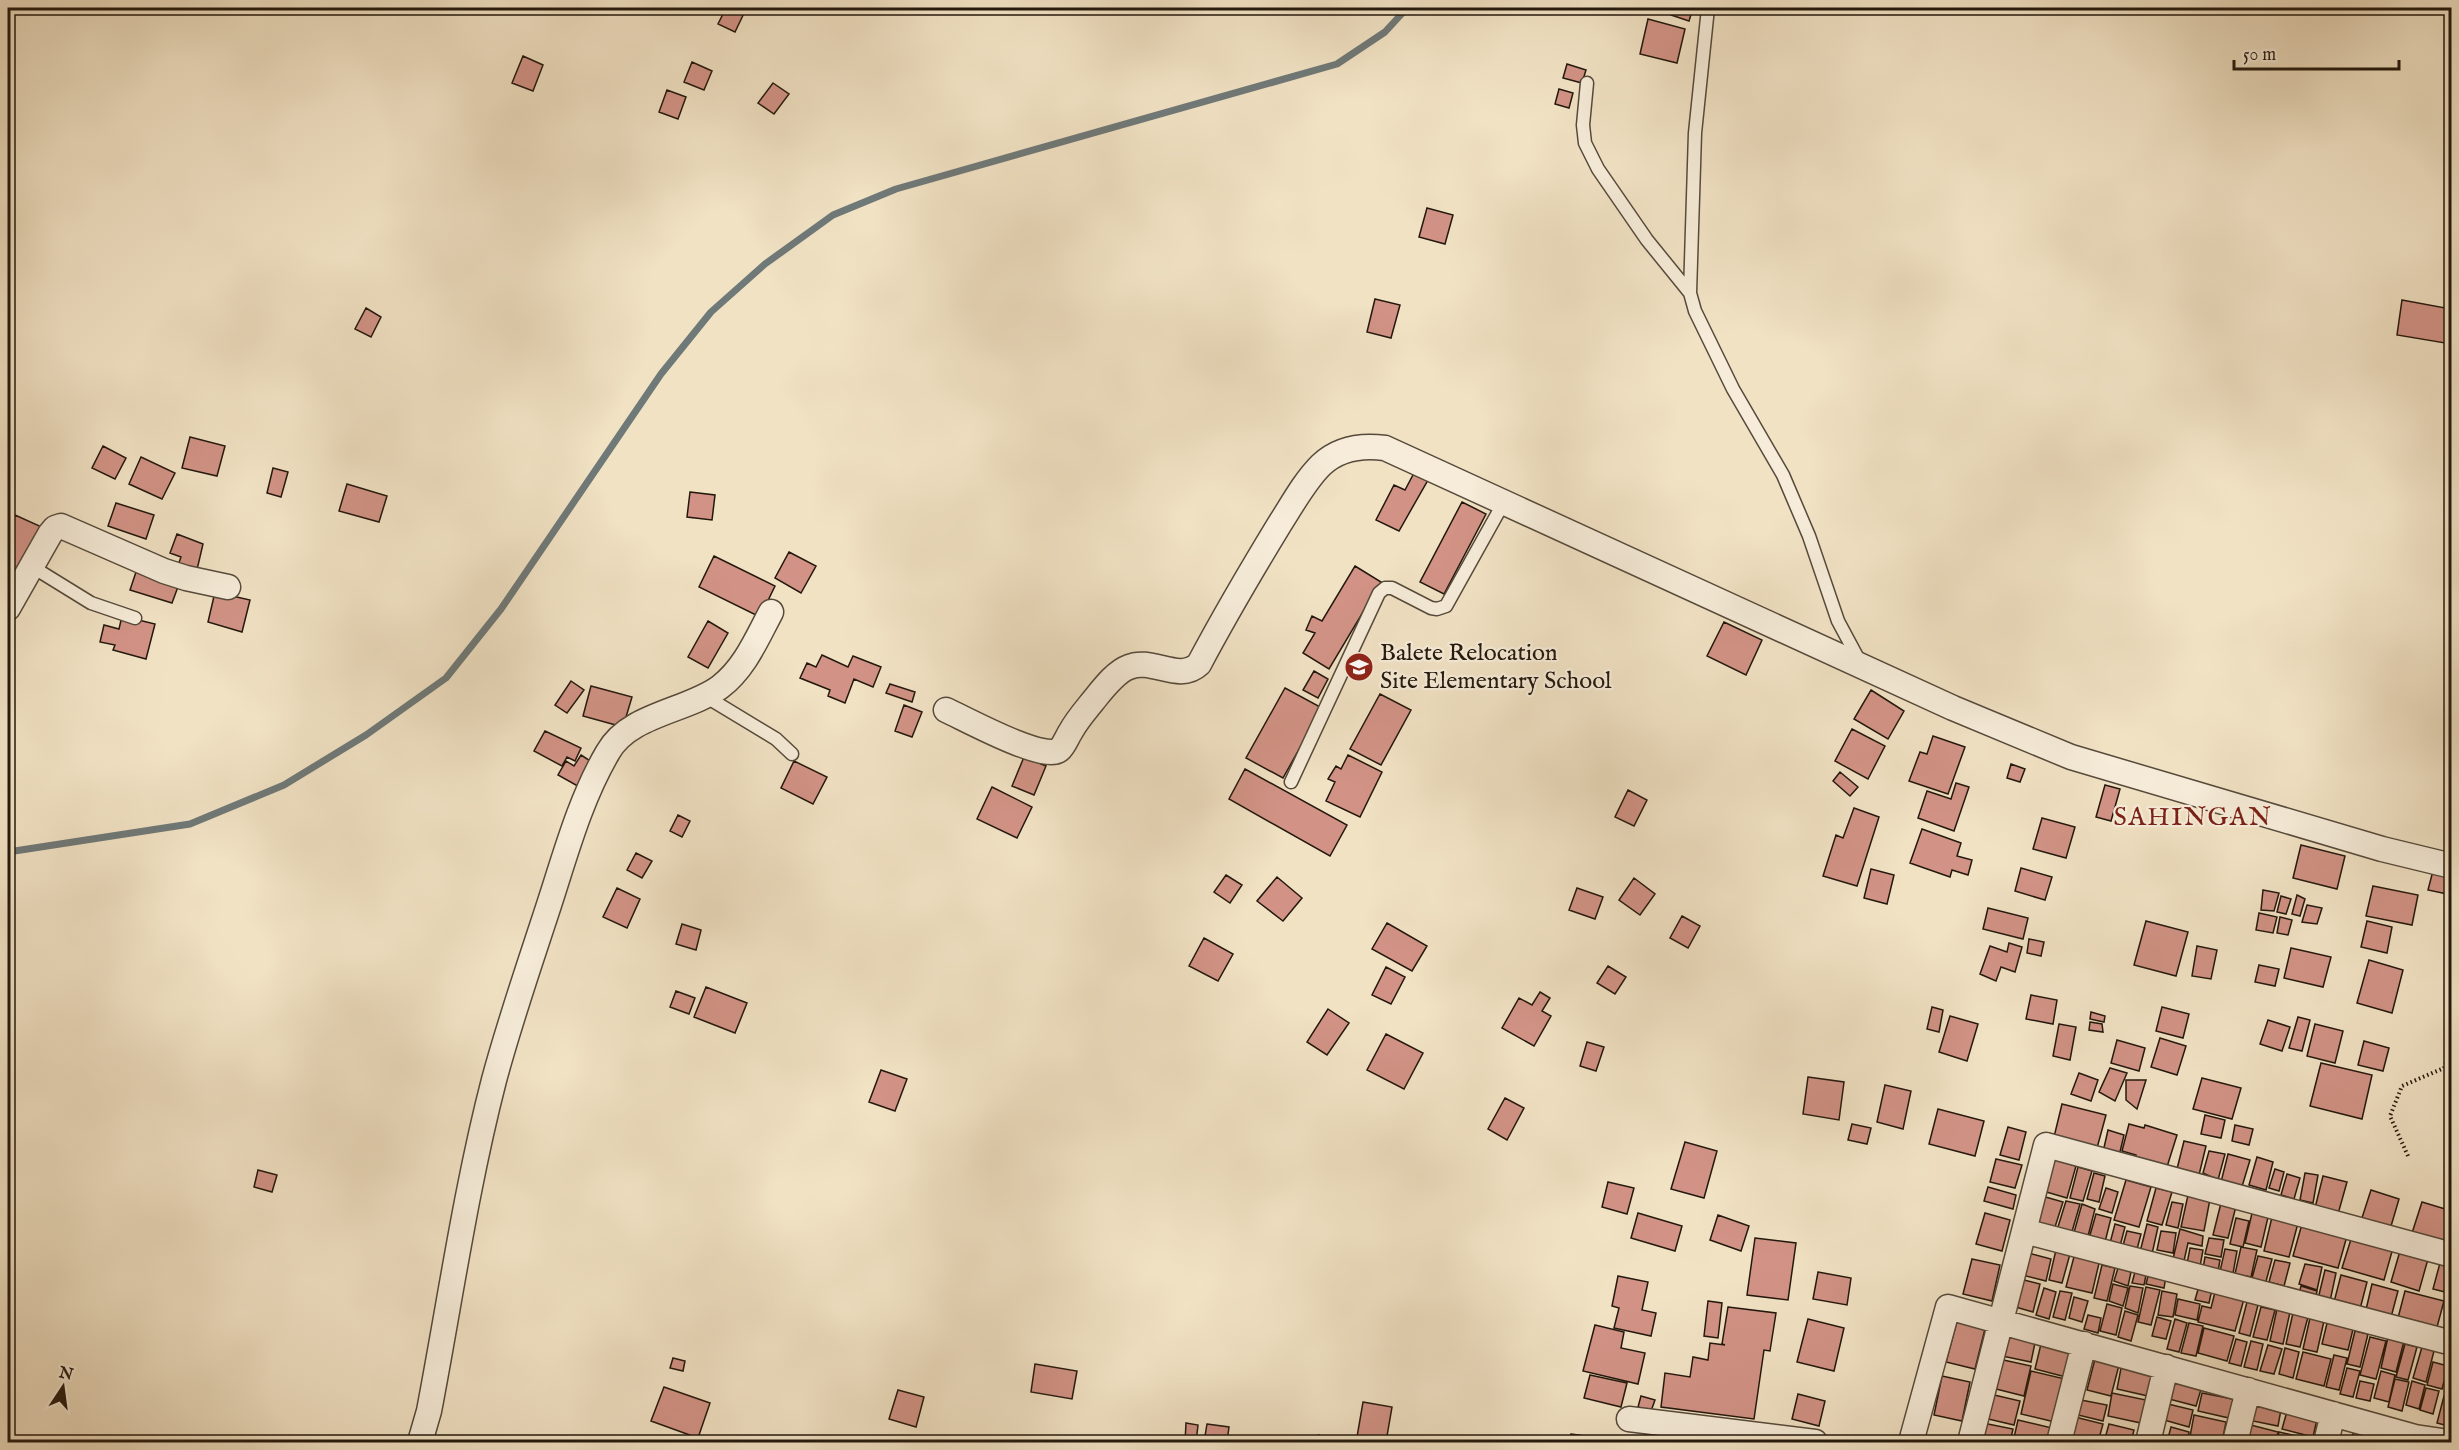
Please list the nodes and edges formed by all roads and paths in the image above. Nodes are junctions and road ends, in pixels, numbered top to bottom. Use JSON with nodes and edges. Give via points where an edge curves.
{"nodes":[{"id":1,"x":1708,"y":8,"type":"edge"},
{"id":2,"x":1587,"y":83,"type":"dead end"},
{"id":3,"x":1690,"y":293,"type":"junction"},
{"id":4,"x":1504,"y":502,"type":"junction"},
{"id":5,"x":31,"y":566,"type":"junction"},
{"id":6,"x":228,"y":587,"type":"dead end"},
{"id":7,"x":8,"y":608,"type":"edge"},
{"id":8,"x":771,"y":612,"type":"dead end"},
{"id":9,"x":135,"y":618,"type":"dead end"},
{"id":10,"x":1862,"y":666,"type":"junction"},
{"id":11,"x":705,"y":696,"type":"junction"},
{"id":12,"x":946,"y":710,"type":"dead end"},
{"id":13,"x":792,"y":754,"type":"dead end"},
{"id":14,"x":1291,"y":782,"type":"dead end"},
{"id":15,"x":2451,"y":866,"type":"edge"},
{"id":16,"x":2451,"y":1043,"type":"edge"},
{"id":17,"x":2408,"y":1156,"type":"dead end"},
{"id":18,"x":2024,"y":1231,"type":"junction"},
{"id":19,"x":2451,"y":1255,"type":"edge"},
{"id":20,"x":2002,"y":1321,"type":"junction"},
{"id":21,"x":2451,"y":1343,"type":"edge"},
{"id":22,"x":2084,"y":1344,"type":"junction"},
{"id":23,"x":2166,"y":1367,"type":"junction"},
{"id":24,"x":2248,"y":1390,"type":"junction"},
{"id":25,"x":2333,"y":1414,"type":"junction"},
{"id":26,"x":1629,"y":1419,"type":"dead end"},
{"id":27,"x":2414,"y":1440,"type":"edge"},
{"id":28,"x":420,"y":1443,"type":"edge"},
{"id":29,"x":1815,"y":1443,"type":"edge"},
{"id":30,"x":1911,"y":1443,"type":"edge"},
{"id":31,"x":1970,"y":1443,"type":"edge"},
{"id":32,"x":2059,"y":1443,"type":"edge"},
{"id":33,"x":2148,"y":1443,"type":"edge"},
{"id":34,"x":2235,"y":1443,"type":"edge"},
{"id":35,"x":2326,"y":1443,"type":"edge"},
{"id":36,"x":2449,"y":1443,"type":"edge"}],
"edges":[{"from":1,"to":3,"type":"lane","via":[[1695,133]]},
{"from":2,"to":3,"type":"lane","via":[[1585,142],[1598,169]]},
{"from":3,"to":10,"type":"lane","via":[[1733,389],[1784,475],[1838,621]]},
{"from":4,"to":10,"type":"street"},
{"from":4,"to":12,"type":"street","via":[[1385,448],[1363,445],[1338,453],[1322,464],[1303,488],[1235,595],[1199,664],[1188,672],[1140,665],[1120,671],[1054,753],[1035,751]]},
{"from":4,"to":14,"type":"lane","via":[[1446,606],[1431,608],[1392,588],[1379,593]]},
{"from":5,"to":6,"type":"street","via":[[50,534],[61,526],[175,574]]},
{"from":5,"to":7,"type":"street"},
{"from":5,"to":9,"type":"lane","via":[[91,603]]},
{"from":8,"to":11,"type":"street","via":[[735,673]]},
{"from":10,"to":15,"type":"street","via":[[2071,756]]},
{"from":11,"to":13,"type":"lane","via":[[776,739]]},
{"from":11,"to":28,"type":"street","via":[[618,737],[584,802],[494,1080]]},
{"from":16,"to":17,"type":"path","via":[[2444,1068],[2402,1086],[2390,1116]]},
{"from":18,"to":19,"type":"street","via":[[2046,1145]]},
{"from":18,"to":20,"type":"street"},
{"from":18,"to":21,"type":"street"},
{"from":20,"to":22,"type":"street"},
{"from":20,"to":30,"type":"street","via":[[1948,1307]]},
{"from":20,"to":31,"type":"street"},
{"from":22,"to":23,"type":"street"},
{"from":22,"to":32,"type":"street"},
{"from":23,"to":24,"type":"street"},
{"from":23,"to":33,"type":"street"},
{"from":24,"to":25,"type":"street"},
{"from":24,"to":34,"type":"street"},
{"from":25,"to":27,"type":"street"},
{"from":25,"to":35,"type":"street"},
{"from":26,"to":29,"type":"street"},
{"from":27,"to":36,"type":"street"}]}
